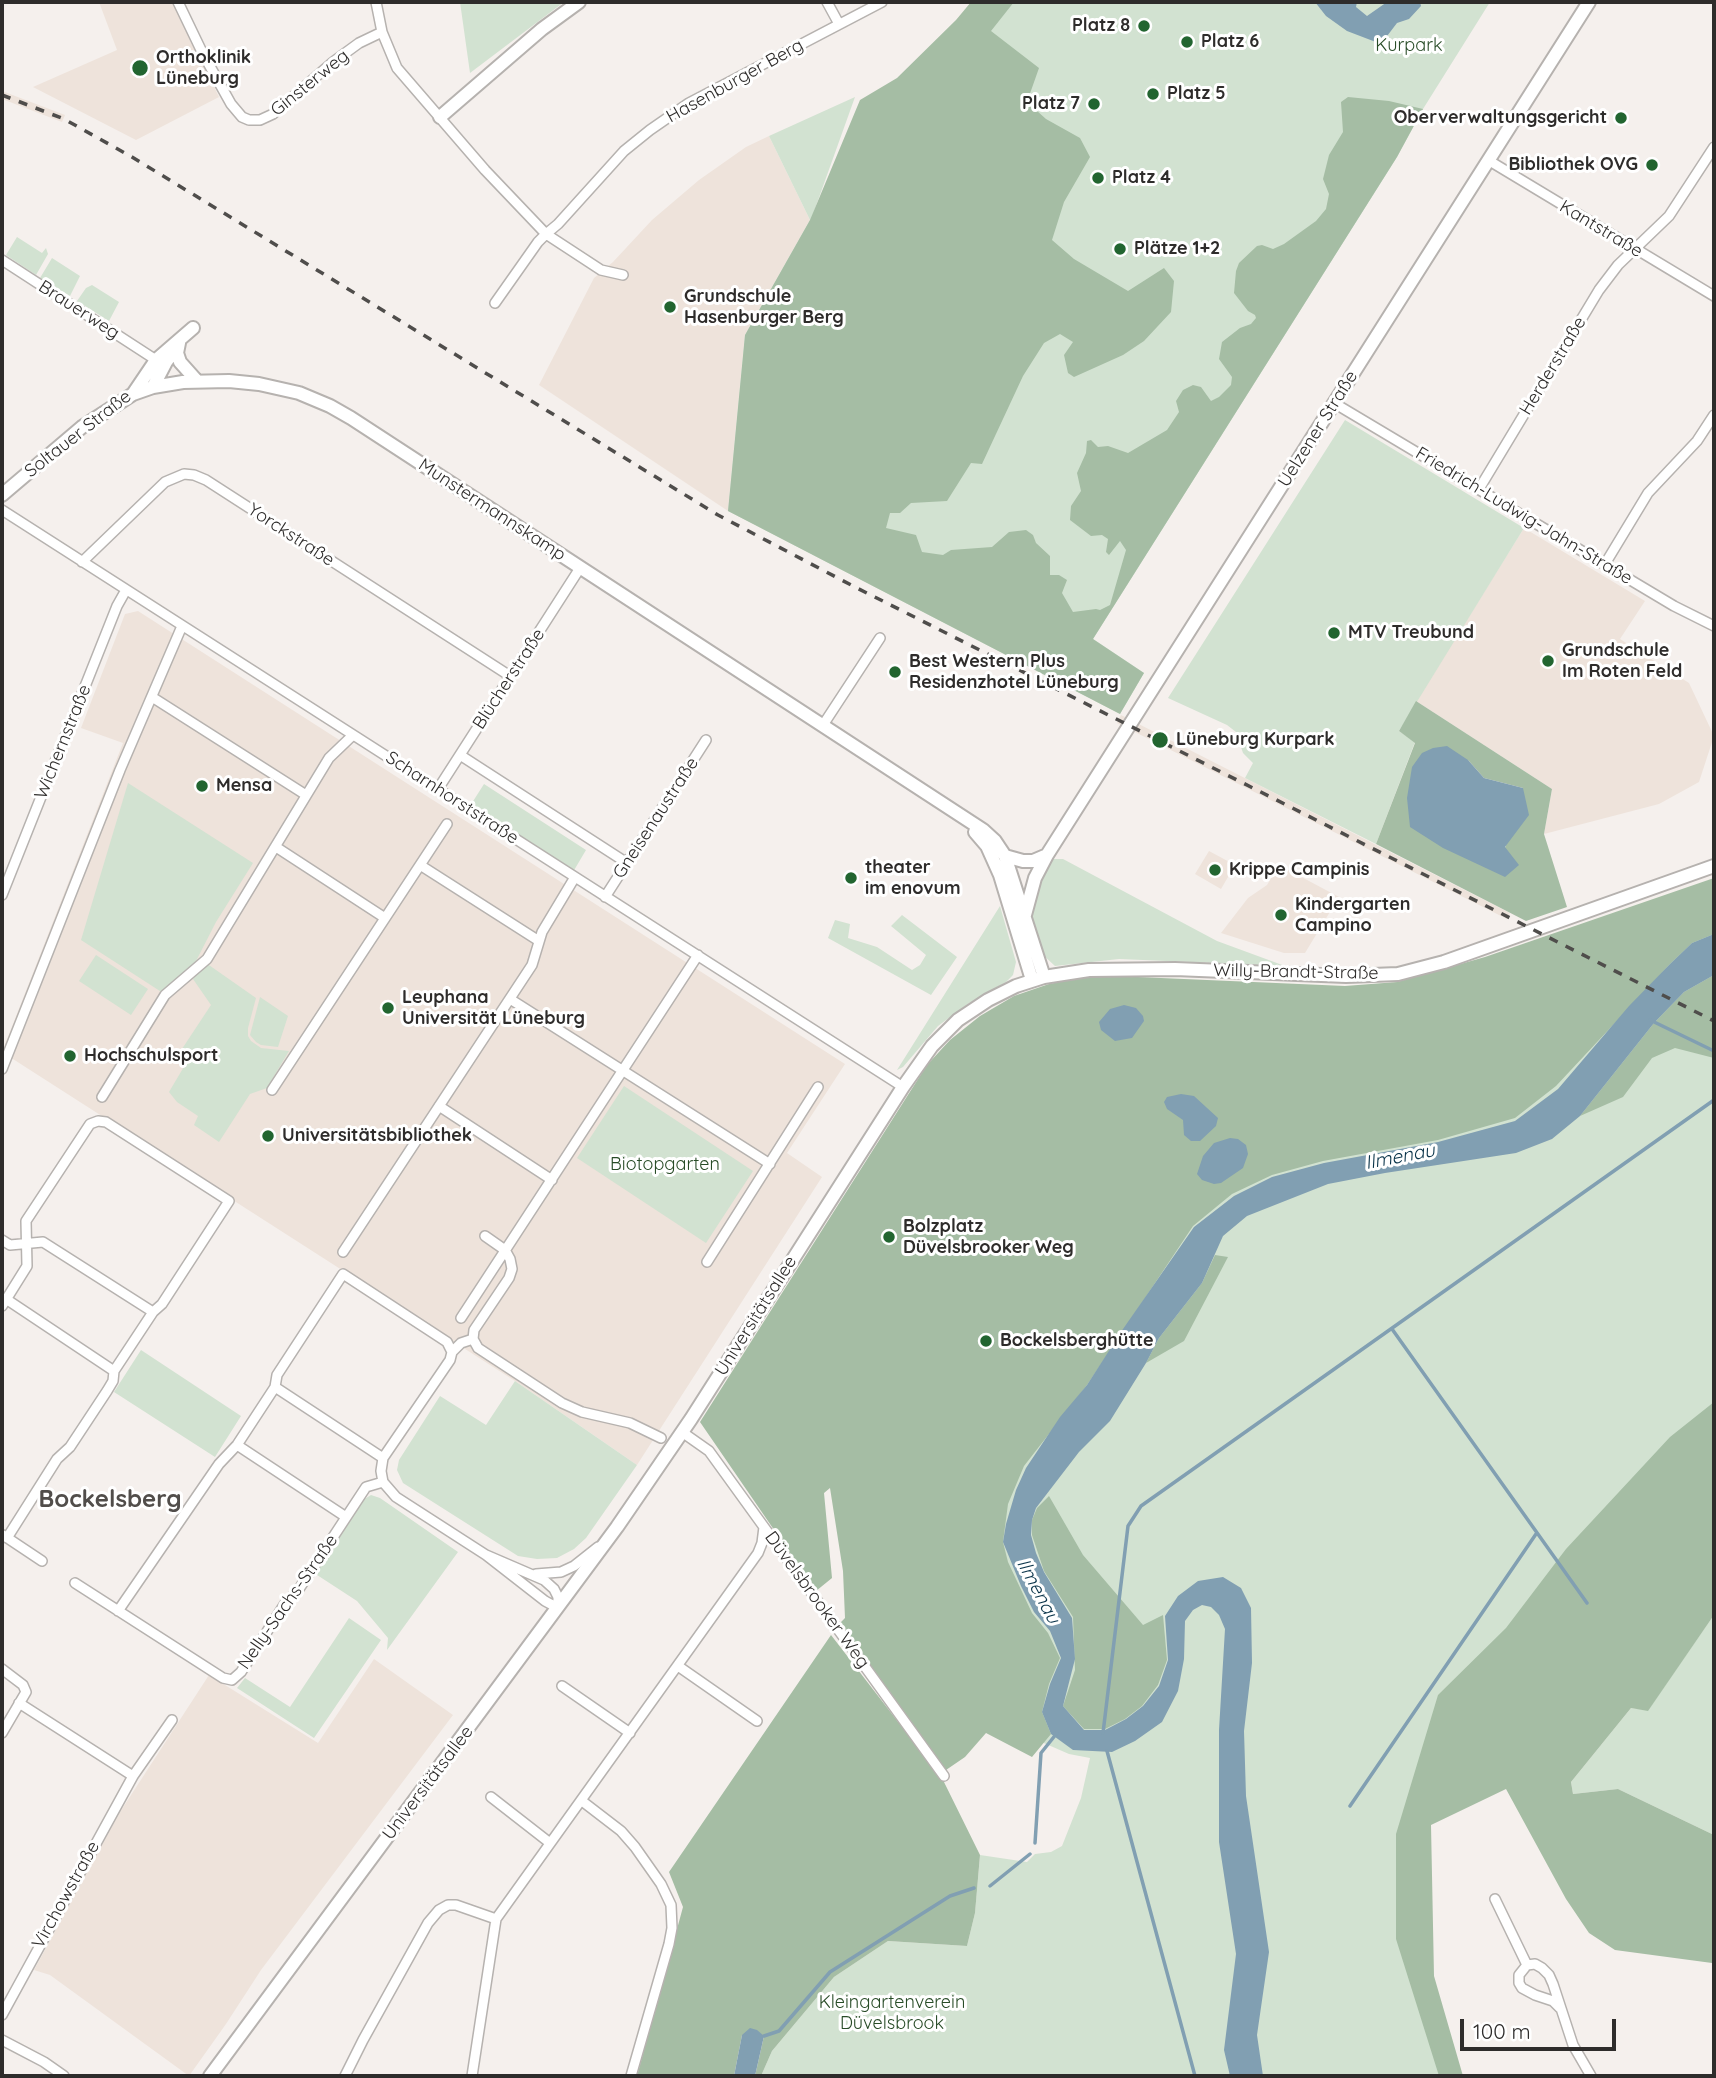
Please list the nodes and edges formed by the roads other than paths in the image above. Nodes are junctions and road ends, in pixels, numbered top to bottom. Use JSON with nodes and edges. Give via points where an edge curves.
{"nodes":[{"id":1,"x":178,"y":2,"type":"edge"},
{"id":2,"x":376,"y":2,"type":"edge"},
{"id":3,"x":579,"y":2,"type":"edge"},
{"id":4,"x":827,"y":2,"type":"edge"},
{"id":5,"x":882,"y":2,"type":"edge"},
{"id":6,"x":1589,"y":2,"type":"edge"},
{"id":7,"x":839,"y":24,"type":"junction"},
{"id":8,"x":382,"y":32,"type":"junction"},
{"id":9,"x":440,"y":117,"type":"junction"},
{"id":10,"x":1714,"y":147,"type":"edge"},
{"id":11,"x":1488,"y":160,"type":"junction"},
{"id":12,"x":547,"y":234,"type":"junction"},
{"id":13,"x":1635,"y":249,"type":"junction"},
{"id":14,"x":2,"y":260,"type":"edge"},
{"id":15,"x":623,"y":275,"type":"dead end"},
{"id":16,"x":1714,"y":296,"type":"edge"},
{"id":17,"x":495,"y":303,"type":"dead end"},
{"id":18,"x":193,"y":328,"type":"dead end"},
{"id":19,"x":179,"y":343,"type":"junction"},
{"id":20,"x":152,"y":364,"type":"junction"},
{"id":21,"x":197,"y":381,"type":"junction"},
{"id":22,"x":153,"y":387,"type":"junction"},
{"id":23,"x":133,"y":394,"type":"junction"},
{"id":24,"x":1334,"y":403,"type":"junction"},
{"id":25,"x":1714,"y":415,"type":"edge"},
{"id":26,"x":1479,"y":489,"type":"junction"},
{"id":27,"x":2,"y":495,"type":"edge"},
{"id":28,"x":2,"y":510,"type":"edge"},
{"id":29,"x":82,"y":562,"type":"junction"},
{"id":30,"x":1605,"y":564,"type":"junction"},
{"id":31,"x":580,"y":568,"type":"junction"},
{"id":32,"x":126,"y":590,"type":"junction"},
{"id":33,"x":182,"y":626,"type":"junction"},
{"id":34,"x":1714,"y":626,"type":"edge"},
{"id":35,"x":880,"y":638,"type":"dead end"},
{"id":36,"x":510,"y":676,"type":"junction"},
{"id":37,"x":152,"y":696,"type":"junction"},
{"id":38,"x":823,"y":725,"type":"junction"},
{"id":39,"x":353,"y":735,"type":"junction"},
{"id":40,"x":706,"y":740,"type":"dead end"},
{"id":41,"x":460,"y":755,"type":"junction"},
{"id":42,"x":438,"y":789,"type":"junction"},
{"id":43,"x":306,"y":795,"type":"junction"},
{"id":44,"x":959,"y":814,"type":"junction"},
{"id":45,"x":447,"y":824,"type":"dead end"},
{"id":46,"x":276,"y":847,"type":"junction"},
{"id":47,"x":1047,"y":855,"type":"junction"},
{"id":48,"x":1005,"y":856,"type":"junction"},
{"id":49,"x":627,"y":863,"type":"junction"},
{"id":50,"x":420,"y":865,"type":"junction"},
{"id":51,"x":1714,"y":866,"type":"edge"},
{"id":52,"x":575,"y":877,"type":"junction"},
{"id":53,"x":1035,"y":878,"type":"junction"},
{"id":54,"x":1011,"y":888,"type":"junction"},
{"id":55,"x":2,"y":895,"type":"edge"},
{"id":56,"x":605,"y":897,"type":"junction"},
{"id":57,"x":1025,"y":915,"type":"junction"},
{"id":58,"x":385,"y":918,"type":"junction"},
{"id":59,"x":539,"y":942,"type":"junction"},
{"id":60,"x":698,"y":956,"type":"junction"},
{"id":61,"x":1038,"y":979,"type":"junction"},
{"id":62,"x":510,"y":999,"type":"junction"},
{"id":63,"x":2,"y":1069,"type":"edge"},
{"id":64,"x":623,"y":1071,"type":"junction"},
{"id":65,"x":818,"y":1087,"type":"dead end"},
{"id":66,"x":903,"y":1087,"type":"junction"},
{"id":67,"x":272,"y":1090,"type":"dead end"},
{"id":68,"x":102,"y":1097,"type":"dead end"},
{"id":69,"x":439,"y":1106,"type":"junction"},
{"id":70,"x":770,"y":1164,"type":"junction"},
{"id":71,"x":552,"y":1180,"type":"junction"},
{"id":72,"x":485,"y":1236,"type":"dead end"},
{"id":73,"x":2,"y":1240,"type":"edge"},
{"id":74,"x":26,"y":1243,"type":"junction"},
{"id":75,"x":505,"y":1250,"type":"junction"},
{"id":76,"x":343,"y":1252,"type":"dead end"},
{"id":77,"x":707,"y":1262,"type":"dead end"},
{"id":78,"x":4,"y":1302,"type":"edge"},
{"id":79,"x":153,"y":1312,"type":"junction"},
{"id":80,"x":461,"y":1318,"type":"dead end"},
{"id":81,"x":473,"y":1339,"type":"junction"},
{"id":82,"x":452,"y":1352,"type":"junction"},
{"id":83,"x":114,"y":1371,"type":"junction"},
{"id":84,"x":275,"y":1387,"type":"junction"},
{"id":85,"x":682,"y":1432,"type":"junction"},
{"id":86,"x":661,"y":1438,"type":"dead end"},
{"id":87,"x":237,"y":1445,"type":"junction"},
{"id":88,"x":383,"y":1458,"type":"junction"},
{"id":89,"x":383,"y":1482,"type":"junction"},
{"id":90,"x":346,"y":1517,"type":"junction"},
{"id":91,"x":764,"y":1527,"type":"junction"},
{"id":92,"x":4,"y":1536,"type":"edge"},
{"id":93,"x":605,"y":1543,"type":"junction"},
{"id":94,"x":486,"y":1555,"type":"junction"},
{"id":95,"x":42,"y":1561,"type":"dead end"},
{"id":96,"x":532,"y":1574,"type":"junction"},
{"id":97,"x":75,"y":1583,"type":"dead end"},
{"id":98,"x":558,"y":1608,"type":"junction"},
{"id":99,"x":118,"y":1611,"type":"junction"},
{"id":100,"x":678,"y":1666,"type":"junction"},
{"id":101,"x":2,"y":1669,"type":"edge"},
{"id":102,"x":562,"y":1686,"type":"dead end"},
{"id":103,"x":19,"y":1703,"type":"junction"},
{"id":104,"x":172,"y":1720,"type":"dead end"},
{"id":105,"x":757,"y":1721,"type":"dead end"},
{"id":106,"x":2,"y":1733,"type":"edge"},
{"id":107,"x":630,"y":1733,"type":"junction"},
{"id":108,"x":133,"y":1776,"type":"junction"},
{"id":109,"x":944,"y":1776,"type":"dead end"},
{"id":110,"x":491,"y":1797,"type":"dead end"},
{"id":111,"x":582,"y":1801,"type":"junction"},
{"id":112,"x":550,"y":1843,"type":"junction"},
{"id":113,"x":1495,"y":1899,"type":"dead end"},
{"id":114,"x":496,"y":1920,"type":"junction"},
{"id":115,"x":1527,"y":1965,"type":"junction"},
{"id":116,"x":1560,"y":2008,"type":"junction"},
{"id":117,"x":2,"y":2015,"type":"edge"},
{"id":118,"x":2,"y":2040,"type":"edge"},
{"id":119,"x":64,"y":2076,"type":"edge"},
{"id":120,"x":209,"y":2076,"type":"edge"},
{"id":121,"x":345,"y":2076,"type":"edge"},
{"id":122,"x":472,"y":2076,"type":"edge"},
{"id":123,"x":631,"y":2076,"type":"edge"},
{"id":124,"x":1591,"y":2076,"type":"edge"}],
"edges":[{"from":1,"to":8,"type":"street","name":"Ginsterweg","via":[[231,104],[249,120],[273,114],[333,62]]},
{"from":2,"to":8,"type":"street"},
{"from":3,"to":9,"type":"street"},
{"from":4,"to":7,"type":"street"},
{"from":5,"to":7,"type":"street","name":"Hasenburger Berg"},
{"from":6,"to":11,"type":"street","name":"Uelzener Straße"},
{"from":7,"to":12,"type":"street","name":"Hasenburger Berg","via":[[689,103],[650,130],[624,151]]},
{"from":8,"to":9,"type":"street","via":[[397,68]]},
{"from":9,"to":12,"type":"street"},
{"from":10,"to":13,"type":"street","name":"Herderstraße","via":[[1669,216]]},
{"from":11,"to":13,"type":"street","name":"Kantstraße"},
{"from":11,"to":24,"type":"street","name":"Uelzener Straße"},
{"from":12,"to":15,"type":"street","via":[[601,270]]},
{"from":12,"to":17,"type":"street","name":"Hasenburger Berg"},
{"from":13,"to":16,"type":"street","name":"Kantstraße"},
{"from":13,"to":26,"type":"street","name":"Herderstraße","via":[[1599,290]]},
{"from":14,"to":20,"type":"street","name":"Brauerweg"},
{"from":18,"to":19,"type":"street","name":"Soltauer Straße"},
{"from":19,"to":20,"type":"street","name":"Soltauer Straße"},
{"from":19,"to":21,"type":"street","via":[[180,362]]},
{"from":19,"to":22,"type":"street","name":"Soltauer Straße"},
{"from":20,"to":22,"type":"street","name":"Soltauer Straße","via":[[148,376]]},
{"from":20,"to":23,"type":"street","name":"Soltauer Straße"},
{"from":21,"to":22,"type":"street","name":"Munstermannskamp"},
{"from":21,"to":31,"type":"street","name":"Munstermannskamp","via":[[272,386],[330,406]]},
{"from":22,"to":23,"type":"street","name":"Munstermannskamp"},
{"from":23,"to":27,"type":"street","name":"Soltauer Straße","via":[[82,427]]},
{"from":24,"to":26,"type":"street","name":"Friedrich-Ludwig-Jahn-Straße"},
{"from":24,"to":47,"type":"street","name":"Uelzener Straße"},
{"from":25,"to":30,"type":"street","via":[[1697,441],[1648,493]]},
{"from":26,"to":30,"type":"street","name":"Friedrich-Ludwig-Jahn-Straße"},
{"from":28,"to":29,"type":"street","name":"Scharnhorststraße"},
{"from":29,"to":32,"type":"street","name":"Scharnhorststraße"},
{"from":29,"to":36,"type":"street","name":"Yorckstraße","via":[[165,482],[194,475]]},
{"from":30,"to":34,"type":"street","name":"Friedrich-Ludwig-Jahn-Straße"},
{"from":31,"to":36,"type":"street","name":"Blücherstraße"},
{"from":31,"to":38,"type":"street","name":"Munstermannskamp"},
{"from":32,"to":33,"type":"street","name":"Scharnhorststraße"},
{"from":32,"to":55,"type":"street","name":"Wichernstraße"},
{"from":33,"to":37,"type":"street"},
{"from":33,"to":39,"type":"street","name":"Scharnhorststraße"},
{"from":35,"to":38,"type":"street"},
{"from":36,"to":41,"type":"street","name":"Blücherstraße"},
{"from":37,"to":43,"type":"street"},
{"from":37,"to":63,"type":"street"},
{"from":38,"to":44,"type":"street","name":"Munstermannskamp"},
{"from":39,"to":42,"type":"street","name":"Scharnhorststraße"},
{"from":39,"to":43,"type":"street","via":[[329,758]]},
{"from":40,"to":49,"type":"street","name":"Gneisenaustraße"},
{"from":41,"to":42,"type":"street","name":"Blücherstraße"},
{"from":41,"to":49,"type":"street"},
{"from":42,"to":52,"type":"street","name":"Scharnhorststraße"},
{"from":43,"to":46,"type":"street"},
{"from":44,"to":48,"type":"street","name":"Munstermannskamp","via":[[983,830]]},
{"from":44,"to":54,"type":"street","name":"Munstermannskamp","via":[[987,846]]},
{"from":45,"to":50,"type":"street"},
{"from":46,"to":58,"type":"street"},
{"from":46,"to":68,"type":"street","via":[[206,959],[164,995]]},
{"from":47,"to":48,"type":"street","via":[[1033,861]]},
{"from":47,"to":53,"type":"street","name":"Uelzener Straße"},
{"from":47,"to":54,"type":"street","name":"Uelzener Straße"},
{"from":48,"to":54,"type":"street","name":"Munstermannskamp"},
{"from":49,"to":56,"type":"street","name":"Gneisenaustraße"},
{"from":50,"to":58,"type":"street"},
{"from":50,"to":59,"type":"street"},
{"from":51,"to":61,"type":"street","name":"Willy-Brandt-Straße","via":[[1398,974],[1118,968]]},
{"from":52,"to":56,"type":"street","name":"Scharnhorststraße"},
{"from":52,"to":59,"type":"street"},
{"from":53,"to":54,"type":"street"},
{"from":53,"to":57,"type":"street","name":"Uelzener Straße"},
{"from":54,"to":57,"type":"street","name":"Munstermannskamp"},
{"from":54,"to":61,"type":"street","name":"Munstermannskamp"},
{"from":56,"to":60,"type":"street","name":"Scharnhorststraße"},
{"from":57,"to":61,"type":"street","name":"Munstermannskamp"},
{"from":58,"to":67,"type":"street"},
{"from":59,"to":62,"type":"street","via":[[532,965]]},
{"from":60,"to":64,"type":"street"},
{"from":60,"to":66,"type":"street","name":"Scharnhorststraße"},
{"from":61,"to":66,"type":"street","name":"Willy-Brandt-Straße","via":[[988,1000],[958,1020],[932,1046]]},
{"from":62,"to":64,"type":"street"},
{"from":62,"to":69,"type":"street"},
{"from":64,"to":70,"type":"street"},
{"from":64,"to":71,"type":"street"},
{"from":65,"to":70,"type":"street"},
{"from":66,"to":85,"type":"street","name":"Universitätsallee"},
{"from":69,"to":71,"type":"street"},
{"from":69,"to":76,"type":"street"},
{"from":70,"to":77,"type":"street"},
{"from":71,"to":75,"type":"street"},
{"from":72,"to":75,"type":"street"},
{"from":73,"to":74,"type":"street","via":[[10,1245]]},
{"from":74,"to":78,"type":"street","via":[[27,1266]]},
{"from":74,"to":79,"type":"street","via":[[43,1242]]},
{"from":74,"to":79,"type":"street","via":[[26,1221],[82,1133],[90,1124],[106,1122],[229,1201]]},
{"from":75,"to":80,"type":"street"},
{"from":75,"to":81,"type":"street","via":[[512,1269],[509,1278],[474,1330]]},
{"from":78,"to":83,"type":"street"},
{"from":79,"to":83,"type":"street"},
{"from":81,"to":82,"type":"street"},
{"from":81,"to":86,"type":"street","via":[[485,1353],[562,1403],[630,1423]]},
{"from":82,"to":84,"type":"street","via":[[447,1342],[343,1274],[277,1375]]},
{"from":82,"to":88,"type":"street"},
{"from":83,"to":92,"type":"street","via":[[113,1381],[70,1447]]},
{"from":84,"to":87,"type":"street"},
{"from":84,"to":88,"type":"street"},
{"from":85,"to":91,"type":"street","name":"Düvelsbrooker Weg","via":[[709,1451]]},
{"from":85,"to":93,"type":"street","name":"Universitätsallee"},
{"from":87,"to":90,"type":"street","name":"Nelly-Sachs-Straße"},
{"from":87,"to":99,"type":"street","via":[[219,1464]]},
{"from":88,"to":89,"type":"street"},
{"from":89,"to":90,"type":"street","name":"Nelly-Sachs-Straße","via":[[366,1487]]},
{"from":89,"to":94,"type":"street","via":[[396,1497]]},
{"from":90,"to":99,"type":"street","name":"Nelly-Sachs-Straße","via":[[232,1679],[223,1678]]},
{"from":91,"to":100,"type":"street","via":[[758,1553]]},
{"from":91,"to":109,"type":"street","name":"Düvelsbrooker Weg"},
{"from":92,"to":95,"type":"street"},
{"from":93,"to":96,"type":"street","name":"Universitätsallee","via":[[561,1572]]},
{"from":93,"to":98,"type":"street","name":"Universitätsallee"},
{"from":94,"to":96,"type":"street"},
{"from":94,"to":98,"type":"street"},
{"from":96,"to":98,"type":"street","via":[[554,1589]]},
{"from":97,"to":99,"type":"street","name":"Nelly-Sachs-Straße"},
{"from":98,"to":120,"type":"street","name":"Universitätsallee"},
{"from":100,"to":105,"type":"street"},
{"from":100,"to":107,"type":"street"},
{"from":101,"to":103,"type":"street","via":[[23,1685],[26,1692]]},
{"from":102,"to":107,"type":"street"},
{"from":103,"to":106,"type":"street"},
{"from":103,"to":108,"type":"street"},
{"from":104,"to":108,"type":"street","name":"Virchowstraße"},
{"from":107,"to":111,"type":"street"},
{"from":108,"to":117,"type":"street","name":"Virchowstraße"},
{"from":110,"to":112,"type":"street"},
{"from":111,"to":112,"type":"street"},
{"from":111,"to":123,"type":"street","via":[[635,1847],[671,1905],[669,1944]]},
{"from":112,"to":114,"type":"street"},
{"from":113,"to":115,"type":"street"},
{"from":114,"to":121,"type":"street","via":[[456,1905],[439,1910]]},
{"from":114,"to":122,"type":"street"},
{"from":115,"to":116,"type":"street","via":[[1535,1964],[1549,1975]]},
{"from":115,"to":116,"type":"street","via":[[1519,1975],[1522,1988]]},
{"from":116,"to":124,"type":"street","via":[[1573,2045]]},
{"from":118,"to":119,"type":"street"}]}
